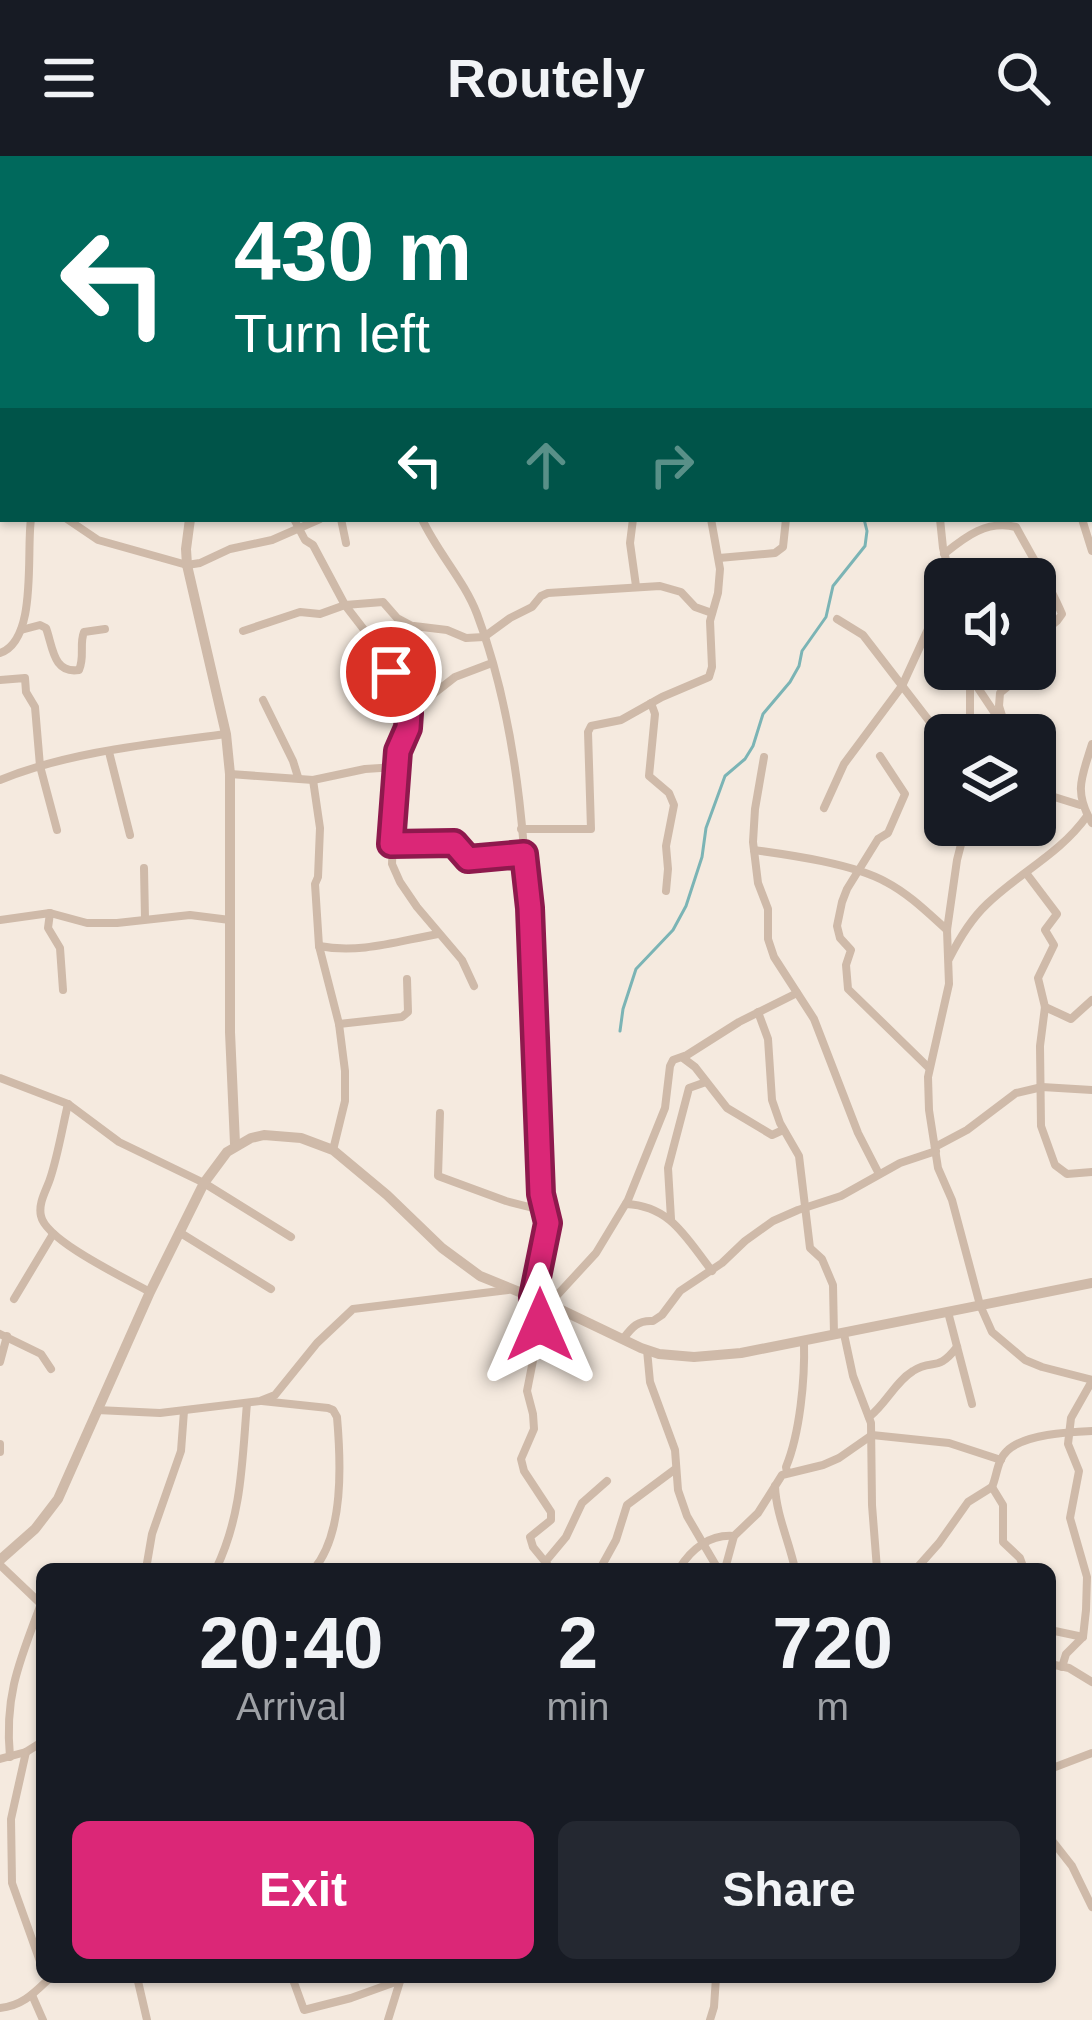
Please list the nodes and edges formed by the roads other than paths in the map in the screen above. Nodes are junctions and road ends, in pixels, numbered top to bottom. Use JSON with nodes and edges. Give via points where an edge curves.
{"nodes":[{"id":1,"x":31,"y":522,"type":"edge"},
{"id":2,"x":71,"y":522,"type":"edge"},
{"id":3,"x":190,"y":522,"type":"edge"},
{"id":4,"x":342,"y":522,"type":"edge"},
{"id":5,"x":424,"y":522,"type":"edge"},
{"id":6,"x":633,"y":522,"type":"edge"},
{"id":7,"x":712,"y":522,"type":"edge"},
{"id":8,"x":786,"y":522,"type":"edge"},
{"id":9,"x":940,"y":522,"type":"edge"},
{"id":10,"x":1083,"y":522,"type":"edge"},
{"id":11,"x":296,"y":523,"type":"edge"},
{"id":12,"x":346,"y":543,"type":"dead end"},
{"id":13,"x":1092,"y":551,"type":"edge"},
{"id":14,"x":944,"y":554,"type":"junction"},
{"id":15,"x":719,"y":558,"type":"junction"},
{"id":16,"x":945,"y":558,"type":"edge"},
{"id":17,"x":1036,"y":558,"type":"edge"},
{"id":18,"x":187,"y":566,"type":"junction"},
{"id":19,"x":636,"y":586,"type":"junction"},
{"id":20,"x":344,"y":605,"type":"junction"},
{"id":21,"x":712,"y":613,"type":"junction"},
{"id":22,"x":837,"y":620,"type":"dead end"},
{"id":23,"x":414,"y":626,"type":"junction"},
{"id":24,"x":105,"y":629,"type":"dead end"},
{"id":25,"x":21,"y":630,"type":"junction"},
{"id":26,"x":243,"y":631,"type":"dead end"},
{"id":27,"x":484,"y":637,"type":"junction"},
{"id":28,"x":924,"y":638,"type":"edge"},
{"id":29,"x":372,"y":640,"type":"junction"},
{"id":30,"x":0,"y":653,"type":"edge"},
{"id":31,"x":492,"y":663,"type":"junction"},
{"id":32,"x":0,"y":680,"type":"edge"},
{"id":33,"x":902,"y":686,"type":"junction"},
{"id":34,"x":262,"y":700,"type":"dead end"},
{"id":35,"x":651,"y":703,"type":"junction"},
{"id":36,"x":409,"y":713,"type":"junction"},
{"id":37,"x":926,"y":714,"type":"edge"},
{"id":38,"x":226,"y":734,"type":"junction"},
{"id":39,"x":1092,"y":744,"type":"edge"},
{"id":40,"x":109,"y":752,"type":"junction"},
{"id":41,"x":880,"y":756,"type":"dead end"},
{"id":42,"x":764,"y":757,"type":"dead end"},
{"id":43,"x":40,"y":766,"type":"junction"},
{"id":44,"x":396,"y":767,"type":"junction"},
{"id":45,"x":230,"y":774,"type":"junction"},
{"id":46,"x":298,"y":777,"type":"junction"},
{"id":47,"x":0,"y":780,"type":"edge"},
{"id":48,"x":313,"y":780,"type":"junction"},
{"id":49,"x":1056,"y":797,"type":"edge"},
{"id":50,"x":1082,"y":805,"type":"junction"},
{"id":51,"x":824,"y":808,"type":"dead end"},
{"id":52,"x":1090,"y":819,"type":"edge"},
{"id":53,"x":57,"y":830,"type":"dead end"},
{"id":54,"x":521,"y":830,"type":"junction"},
{"id":55,"x":130,"y":836,"type":"dead end"},
{"id":56,"x":391,"y":844,"type":"junction"},
{"id":57,"x":960,"y":846,"type":"edge"},
{"id":58,"x":754,"y":850,"type":"junction"},
{"id":59,"x":524,"y":854,"type":"junction"},
{"id":60,"x":144,"y":868,"type":"dead end"},
{"id":61,"x":857,"y":872,"type":"junction"},
{"id":62,"x":1026,"y":873,"type":"junction"},
{"id":63,"x":666,"y":891,"type":"dead end"},
{"id":64,"x":50,"y":913,"type":"junction"},
{"id":65,"x":145,"y":919,"type":"junction"},
{"id":66,"x":0,"y":920,"type":"edge"},
{"id":67,"x":230,"y":920,"type":"junction"},
{"id":68,"x":947,"y":930,"type":"junction"},
{"id":69,"x":438,"y":934,"type":"junction"},
{"id":70,"x":319,"y":946,"type":"junction"},
{"id":71,"x":948,"y":961,"type":"junction"},
{"id":72,"x":407,"y":979,"type":"dead end"},
{"id":73,"x":474,"y":986,"type":"dead end"},
{"id":74,"x":63,"y":990,"type":"dead end"},
{"id":75,"x":797,"y":993,"type":"junction"},
{"id":76,"x":1092,"y":1000,"type":"edge"},
{"id":77,"x":1045,"y":1006,"type":"junction"},
{"id":78,"x":758,"y":1012,"type":"junction"},
{"id":79,"x":339,"y":1024,"type":"junction"},
{"id":80,"x":682,"y":1057,"type":"junction"},
{"id":81,"x":929,"y":1068,"type":"junction"},
{"id":82,"x":0,"y":1078,"type":"edge"},
{"id":83,"x":706,"y":1082,"type":"junction"},
{"id":84,"x":1042,"y":1087,"type":"junction"},
{"id":85,"x":1092,"y":1090,"type":"edge"},
{"id":86,"x":68,"y":1104,"type":"junction"},
{"id":87,"x":440,"y":1113,"type":"dead end"},
{"id":88,"x":783,"y":1130,"type":"junction"},
{"id":89,"x":235,"y":1144,"type":"junction"},
{"id":90,"x":935,"y":1149,"type":"junction"},
{"id":91,"x":333,"y":1150,"type":"junction"},
{"id":92,"x":1092,"y":1172,"type":"edge"},
{"id":93,"x":879,"y":1174,"type":"junction"},
{"id":94,"x":204,"y":1184,"type":"junction"},
{"id":95,"x":626,"y":1204,"type":"junction"},
{"id":96,"x":806,"y":1207,"type":"junction"},
{"id":97,"x":545,"y":1211,"type":"junction"},
{"id":98,"x":671,"y":1219,"type":"junction"},
{"id":99,"x":179,"y":1232,"type":"junction"},
{"id":100,"x":53,"y":1234,"type":"junction"},
{"id":101,"x":291,"y":1237,"type":"dead end"},
{"id":102,"x":712,"y":1270,"type":"junction"},
{"id":103,"x":1092,"y":1283,"type":"edge"},
{"id":104,"x":271,"y":1289,"type":"dead end"},
{"id":105,"x":515,"y":1289,"type":"junction"},
{"id":106,"x":150,"y":1292,"type":"junction"},
{"id":107,"x":533,"y":1297,"type":"junction"},
{"id":108,"x":14,"y":1299,"type":"dead end"},
{"id":109,"x":549,"y":1304,"type":"junction"},
{"id":110,"x":980,"y":1305,"type":"junction"},
{"id":111,"x":948,"y":1312,"type":"junction"},
{"id":112,"x":3,"y":1335,"type":"edge"},
{"id":113,"x":839,"y":1335,"type":"junction"},
{"id":114,"x":623,"y":1339,"type":"junction"},
{"id":115,"x":804,"y":1342,"type":"junction"},
{"id":116,"x":957,"y":1347,"type":"junction"},
{"id":117,"x":647,"y":1350,"type":"junction"},
{"id":118,"x":0,"y":1362,"type":"edge"},
{"id":119,"x":51,"y":1369,"type":"dead end"},
{"id":120,"x":1092,"y":1381,"type":"edge"},
{"id":121,"x":260,"y":1401,"type":"junction"},
{"id":122,"x":247,"y":1403,"type":"junction"},
{"id":123,"x":972,"y":1404,"type":"dead end"},
{"id":124,"x":97,"y":1410,"type":"junction"},
{"id":125,"x":184,"y":1411,"type":"junction"},
{"id":126,"x":869,"y":1417,"type":"junction"},
{"id":127,"x":1070,"y":1431,"type":"junction"},
{"id":128,"x":1092,"y":1431,"type":"edge"},
{"id":129,"x":872,"y":1436,"type":"junction"},
{"id":130,"x":1001,"y":1460,"type":"junction"},
{"id":131,"x":675,"y":1470,"type":"junction"},
{"id":132,"x":1079,"y":1471,"type":"junction"},
{"id":133,"x":788,"y":1472,"type":"junction"},
{"id":134,"x":1092,"y":1477,"type":"edge"},
{"id":135,"x":607,"y":1481,"type":"dead end"},
{"id":136,"x":775,"y":1484,"type":"junction"},
{"id":137,"x":992,"y":1487,"type":"junction"},
{"id":138,"x":734,"y":1536,"type":"junction"},
{"id":139,"x":703,"y":1544,"type":"junction"},
{"id":140,"x":0,"y":1563,"type":"edge"},
{"id":141,"x":147,"y":1563,"type":"edge"},
{"id":142,"x":219,"y":1563,"type":"edge"},
{"id":143,"x":318,"y":1563,"type":"edge"},
{"id":144,"x":546,"y":1563,"type":"edge"},
{"id":145,"x":549,"y":1563,"type":"edge"},
{"id":146,"x":603,"y":1563,"type":"edge"},
{"id":147,"x":683,"y":1563,"type":"edge"},
{"id":148,"x":717,"y":1563,"type":"edge"},
{"id":149,"x":724,"y":1563,"type":"edge"},
{"id":150,"x":794,"y":1563,"type":"edge"},
{"id":151,"x":877,"y":1563,"type":"edge"},
{"id":152,"x":921,"y":1563,"type":"edge"},
{"id":153,"x":1022,"y":1563,"type":"edge"},
{"id":154,"x":36,"y":1598,"type":"edge"},
{"id":155,"x":36,"y":1621,"type":"edge"},
{"id":156,"x":1056,"y":1631,"type":"edge"},
{"id":157,"x":1083,"y":1637,"type":"junction"},
{"id":158,"x":1056,"y":1666,"type":"edge"},
{"id":159,"x":1061,"y":1667,"type":"junction"},
{"id":160,"x":1092,"y":1682,"type":"edge"},
{"id":161,"x":36,"y":1746,"type":"edge"},
{"id":162,"x":26,"y":1752,"type":"junction"},
{"id":163,"x":1092,"y":1754,"type":"edge"},
{"id":164,"x":5,"y":1758,"type":"edge"},
{"id":165,"x":1056,"y":1766,"type":"edge"},
{"id":166,"x":1056,"y":1845,"type":"edge"},
{"id":167,"x":1092,"y":1906,"type":"edge"},
{"id":168,"x":36,"y":1948,"type":"edge"},
{"id":169,"x":45,"y":1983,"type":"edge"},
{"id":170,"x":138,"y":1983,"type":"edge"},
{"id":171,"x":294,"y":1983,"type":"edge"},
{"id":172,"x":390,"y":1983,"type":"edge"},
{"id":173,"x":400,"y":1983,"type":"edge"},
{"id":174,"x":716,"y":1983,"type":"edge"},
{"id":175,"x":32,"y":1995,"type":"junction"},
{"id":176,"x":0,"y":2008,"type":"edge"},
{"id":177,"x":43,"y":2020,"type":"edge"},
{"id":178,"x":147,"y":2020,"type":"edge"},
{"id":179,"x":388,"y":2020,"type":"edge"},
{"id":180,"x":710,"y":2020,"type":"edge"}],
"edges":[{"from":1,"to":25,"type":"street"},
{"from":2,"to":18,"type":"street","via":[[98,540]]},
{"from":3,"to":18,"type":"street"},
{"from":4,"to":12,"type":"street"},
{"from":5,"to":27,"type":"street"},
{"from":6,"to":19,"type":"street"},
{"from":7,"to":15,"type":"street"},
{"from":8,"to":15,"type":"street","via":[[775,553]]},
{"from":9,"to":14,"type":"street"},
{"from":10,"to":13,"type":"street"},
{"from":11,"to":18,"type":"street","via":[[272,540]]},
{"from":11,"to":20,"type":"street"},
{"from":14,"to":16,"type":"street"},
{"from":14,"to":17,"type":"street","via":[[980,528],[1010,524]]},
{"from":15,"to":21,"type":"street"},
{"from":18,"to":38,"type":"street"},
{"from":19,"to":21,"type":"street","via":[[675,589]]},
{"from":19,"to":27,"type":"street","via":[[543,594]]},
{"from":20,"to":23,"type":"street","via":[[383,602]]},
{"from":20,"to":26,"type":"street"},
{"from":20,"to":29,"type":"street"},
{"from":21,"to":35,"type":"street","via":[[709,677]]},
{"from":22,"to":33,"type":"street","via":[[863,635]]},
{"from":23,"to":27,"type":"street"},
{"from":23,"to":29,"type":"street"},
{"from":24,"to":25,"type":"street","via":[[84,632],[79,670],[70,671],[55,658],[46,628]]},
{"from":25,"to":30,"type":"street"},
{"from":27,"to":31,"type":"street"},
{"from":28,"to":33,"type":"street"},
{"from":29,"to":36,"type":"street"},
{"from":31,"to":36,"type":"street","via":[[454,677]]},
{"from":31,"to":54,"type":"street"},
{"from":32,"to":43,"type":"street","via":[[25,678]]},
{"from":33,"to":37,"type":"street"},
{"from":33,"to":51,"type":"street","via":[[844,764]]},
{"from":34,"to":46,"type":"street"},
{"from":35,"to":54,"type":"street","via":[[589,729],[591,829]]},
{"from":35,"to":63,"type":"street","via":[[650,776],[674,806]]},
{"from":36,"to":44,"type":"street"},
{"from":38,"to":40,"type":"street"},
{"from":38,"to":45,"type":"street"},
{"from":39,"to":50,"type":"street"},
{"from":40,"to":43,"type":"street"},
{"from":40,"to":55,"type":"street"},
{"from":41,"to":61,"type":"street","via":[[904,797]]},
{"from":42,"to":58,"type":"street"},
{"from":43,"to":47,"type":"street"},
{"from":43,"to":53,"type":"street"},
{"from":44,"to":48,"type":"street"},
{"from":44,"to":56,"type":"street"},
{"from":45,"to":46,"type":"street"},
{"from":45,"to":67,"type":"street"},
{"from":46,"to":48,"type":"street"},
{"from":48,"to":70,"type":"street"},
{"from":49,"to":50,"type":"street"},
{"from":50,"to":52,"type":"street"},
{"from":52,"to":62,"type":"street"},
{"from":54,"to":59,"type":"street"},
{"from":56,"to":59,"type":"street","via":[[454,843],[468,859]]},
{"from":56,"to":69,"type":"street","via":[[400,882]]},
{"from":57,"to":68,"type":"street"},
{"from":58,"to":61,"type":"street"},
{"from":58,"to":75,"type":"street","via":[[770,948]]},
{"from":59,"to":97,"type":"street"},
{"from":60,"to":65,"type":"street"},
{"from":61,"to":68,"type":"street","via":[[896,887]]},
{"from":61,"to":81,"type":"street","via":[[837,922],[851,950],[846,985]]},
{"from":62,"to":71,"type":"street","via":[[971,920]]},
{"from":62,"to":77,"type":"street","via":[[1057,914],[1045,930],[1054,945],[1038,978]]},
{"from":64,"to":65,"type":"street","via":[[86,923]]},
{"from":64,"to":66,"type":"street"},
{"from":64,"to":74,"type":"street"},
{"from":65,"to":67,"type":"street"},
{"from":67,"to":89,"type":"street"},
{"from":68,"to":71,"type":"street"},
{"from":69,"to":70,"type":"street","via":[[364,949]]},
{"from":69,"to":73,"type":"street"},
{"from":70,"to":79,"type":"street"},
{"from":71,"to":81,"type":"street"},
{"from":72,"to":79,"type":"street","via":[[402,1017]]},
{"from":75,"to":78,"type":"street"},
{"from":75,"to":93,"type":"street"},
{"from":76,"to":77,"type":"street","via":[[1071,1019]]},
{"from":77,"to":84,"type":"street"},
{"from":78,"to":80,"type":"street"},
{"from":78,"to":88,"type":"street"},
{"from":79,"to":91,"type":"street","via":[[345,1102]]},
{"from":80,"to":83,"type":"street"},
{"from":80,"to":95,"type":"street","via":[[670,1066],[665,1108]]},
{"from":81,"to":90,"type":"street"},
{"from":82,"to":86,"type":"street"},
{"from":83,"to":88,"type":"street","via":[[762,1130]]},
{"from":83,"to":98,"type":"street","via":[[689,1088],[669,1162]]},
{"from":84,"to":85,"type":"street"},
{"from":84,"to":90,"type":"street","via":[[1016,1093]]},
{"from":84,"to":92,"type":"street","via":[[1041,1126],[1055,1165],[1067,1174]]},
{"from":86,"to":94,"type":"street","via":[[119,1142]]},
{"from":86,"to":100,"type":"street","via":[[41,1202],[40,1217]]},
{"from":87,"to":97,"type":"street","via":[[438,1176]]},
{"from":88,"to":96,"type":"street","via":[[799,1156]]},
{"from":89,"to":91,"type":"street","via":[[279,1136]]},
{"from":89,"to":94,"type":"street"},
{"from":90,"to":93,"type":"street"},
{"from":90,"to":110,"type":"street"},
{"from":91,"to":105,"type":"street","via":[[454,1258]]},
{"from":93,"to":96,"type":"street"},
{"from":94,"to":99,"type":"street"},
{"from":94,"to":101,"type":"street"},
{"from":95,"to":98,"type":"street"},
{"from":95,"to":109,"type":"street"},
{"from":96,"to":102,"type":"street","via":[[773,1221]]},
{"from":96,"to":113,"type":"street","via":[[810,1248],[832,1285]]},
{"from":97,"to":107,"type":"street"},
{"from":98,"to":102,"type":"street"},
{"from":99,"to":104,"type":"street"},
{"from":99,"to":106,"type":"street"},
{"from":100,"to":106,"type":"street"},
{"from":100,"to":108,"type":"street"},
{"from":102,"to":114,"type":"street"},
{"from":103,"to":110,"type":"street"},
{"from":105,"to":107,"type":"street"},
{"from":105,"to":121,"type":"street","via":[[353,1309]]},
{"from":106,"to":124,"type":"street"},
{"from":107,"to":109,"type":"street"},
{"from":107,"to":144,"type":"street","via":[[540,1325],[526,1390],[534,1429],[521,1459],[552,1516],[530,1537]]},
{"from":109,"to":114,"type":"street"},
{"from":110,"to":111,"type":"street"},
{"from":110,"to":120,"type":"street","via":[[992,1332],[1025,1360]]},
{"from":111,"to":113,"type":"street"},
{"from":111,"to":116,"type":"street"},
{"from":112,"to":118,"type":"street"},
{"from":112,"to":119,"type":"street","via":[[41,1354]]},
{"from":113,"to":115,"type":"street"},
{"from":113,"to":126,"type":"street"},
{"from":114,"to":117,"type":"street"},
{"from":115,"to":117,"type":"street","via":[[694,1358]]},
{"from":115,"to":133,"type":"street"},
{"from":116,"to":123,"type":"street"},
{"from":116,"to":126,"type":"street","via":[[942,1363],[912,1371]]},
{"from":117,"to":131,"type":"street"},
{"from":120,"to":127,"type":"street"},
{"from":121,"to":122,"type":"street"},
{"from":121,"to":143,"type":"street","via":[[333,1409],[337,1418],[336,1520]]},
{"from":122,"to":125,"type":"street"},
{"from":122,"to":142,"type":"street","via":[[238,1510]]},
{"from":124,"to":125,"type":"street"},
{"from":124,"to":140,"type":"street","via":[[58,1499]]},
{"from":125,"to":141,"type":"street","via":[[181,1451]]},
{"from":126,"to":129,"type":"street"},
{"from":127,"to":128,"type":"street"},
{"from":127,"to":130,"type":"street","via":[[1018,1445]]},
{"from":127,"to":132,"type":"street"},
{"from":129,"to":130,"type":"street","via":[[949,1443]]},
{"from":129,"to":133,"type":"street","via":[[823,1465]]},
{"from":129,"to":151,"type":"street"},
{"from":130,"to":137,"type":"street"},
{"from":131,"to":139,"type":"street"},
{"from":131,"to":146,"type":"street","via":[[627,1505]]},
{"from":132,"to":134,"type":"street"},
{"from":132,"to":157,"type":"street","via":[[1070,1518],[1087,1577]]},
{"from":133,"to":136,"type":"street"},
{"from":135,"to":145,"type":"street","via":[[582,1503]]},
{"from":136,"to":138,"type":"street"},
{"from":136,"to":150,"type":"street"},
{"from":137,"to":152,"type":"street","via":[[968,1502]]},
{"from":137,"to":153,"type":"street","via":[[1004,1505],[1003,1542]]},
{"from":138,"to":139,"type":"street"},
{"from":138,"to":149,"type":"street"},
{"from":139,"to":147,"type":"street"},
{"from":139,"to":148,"type":"street"},
{"from":140,"to":154,"type":"street"},
{"from":155,"to":164,"type":"street","via":[[12,1687]]},
{"from":156,"to":157,"type":"street"},
{"from":157,"to":159,"type":"street"},
{"from":158,"to":159,"type":"street"},
{"from":159,"to":160,"type":"street"},
{"from":161,"to":162,"type":"street"},
{"from":162,"to":164,"type":"street"},
{"from":162,"to":168,"type":"street","via":[[10,1819],[10,1863]]},
{"from":163,"to":165,"type":"street"},
{"from":166,"to":167,"type":"street"},
{"from":169,"to":175,"type":"street"},
{"from":170,"to":178,"type":"street"},
{"from":171,"to":172,"type":"street","via":[[304,2010]]},
{"from":173,"to":179,"type":"street"},
{"from":174,"to":180,"type":"street"},
{"from":175,"to":176,"type":"street"},
{"from":175,"to":177,"type":"street"}]}
